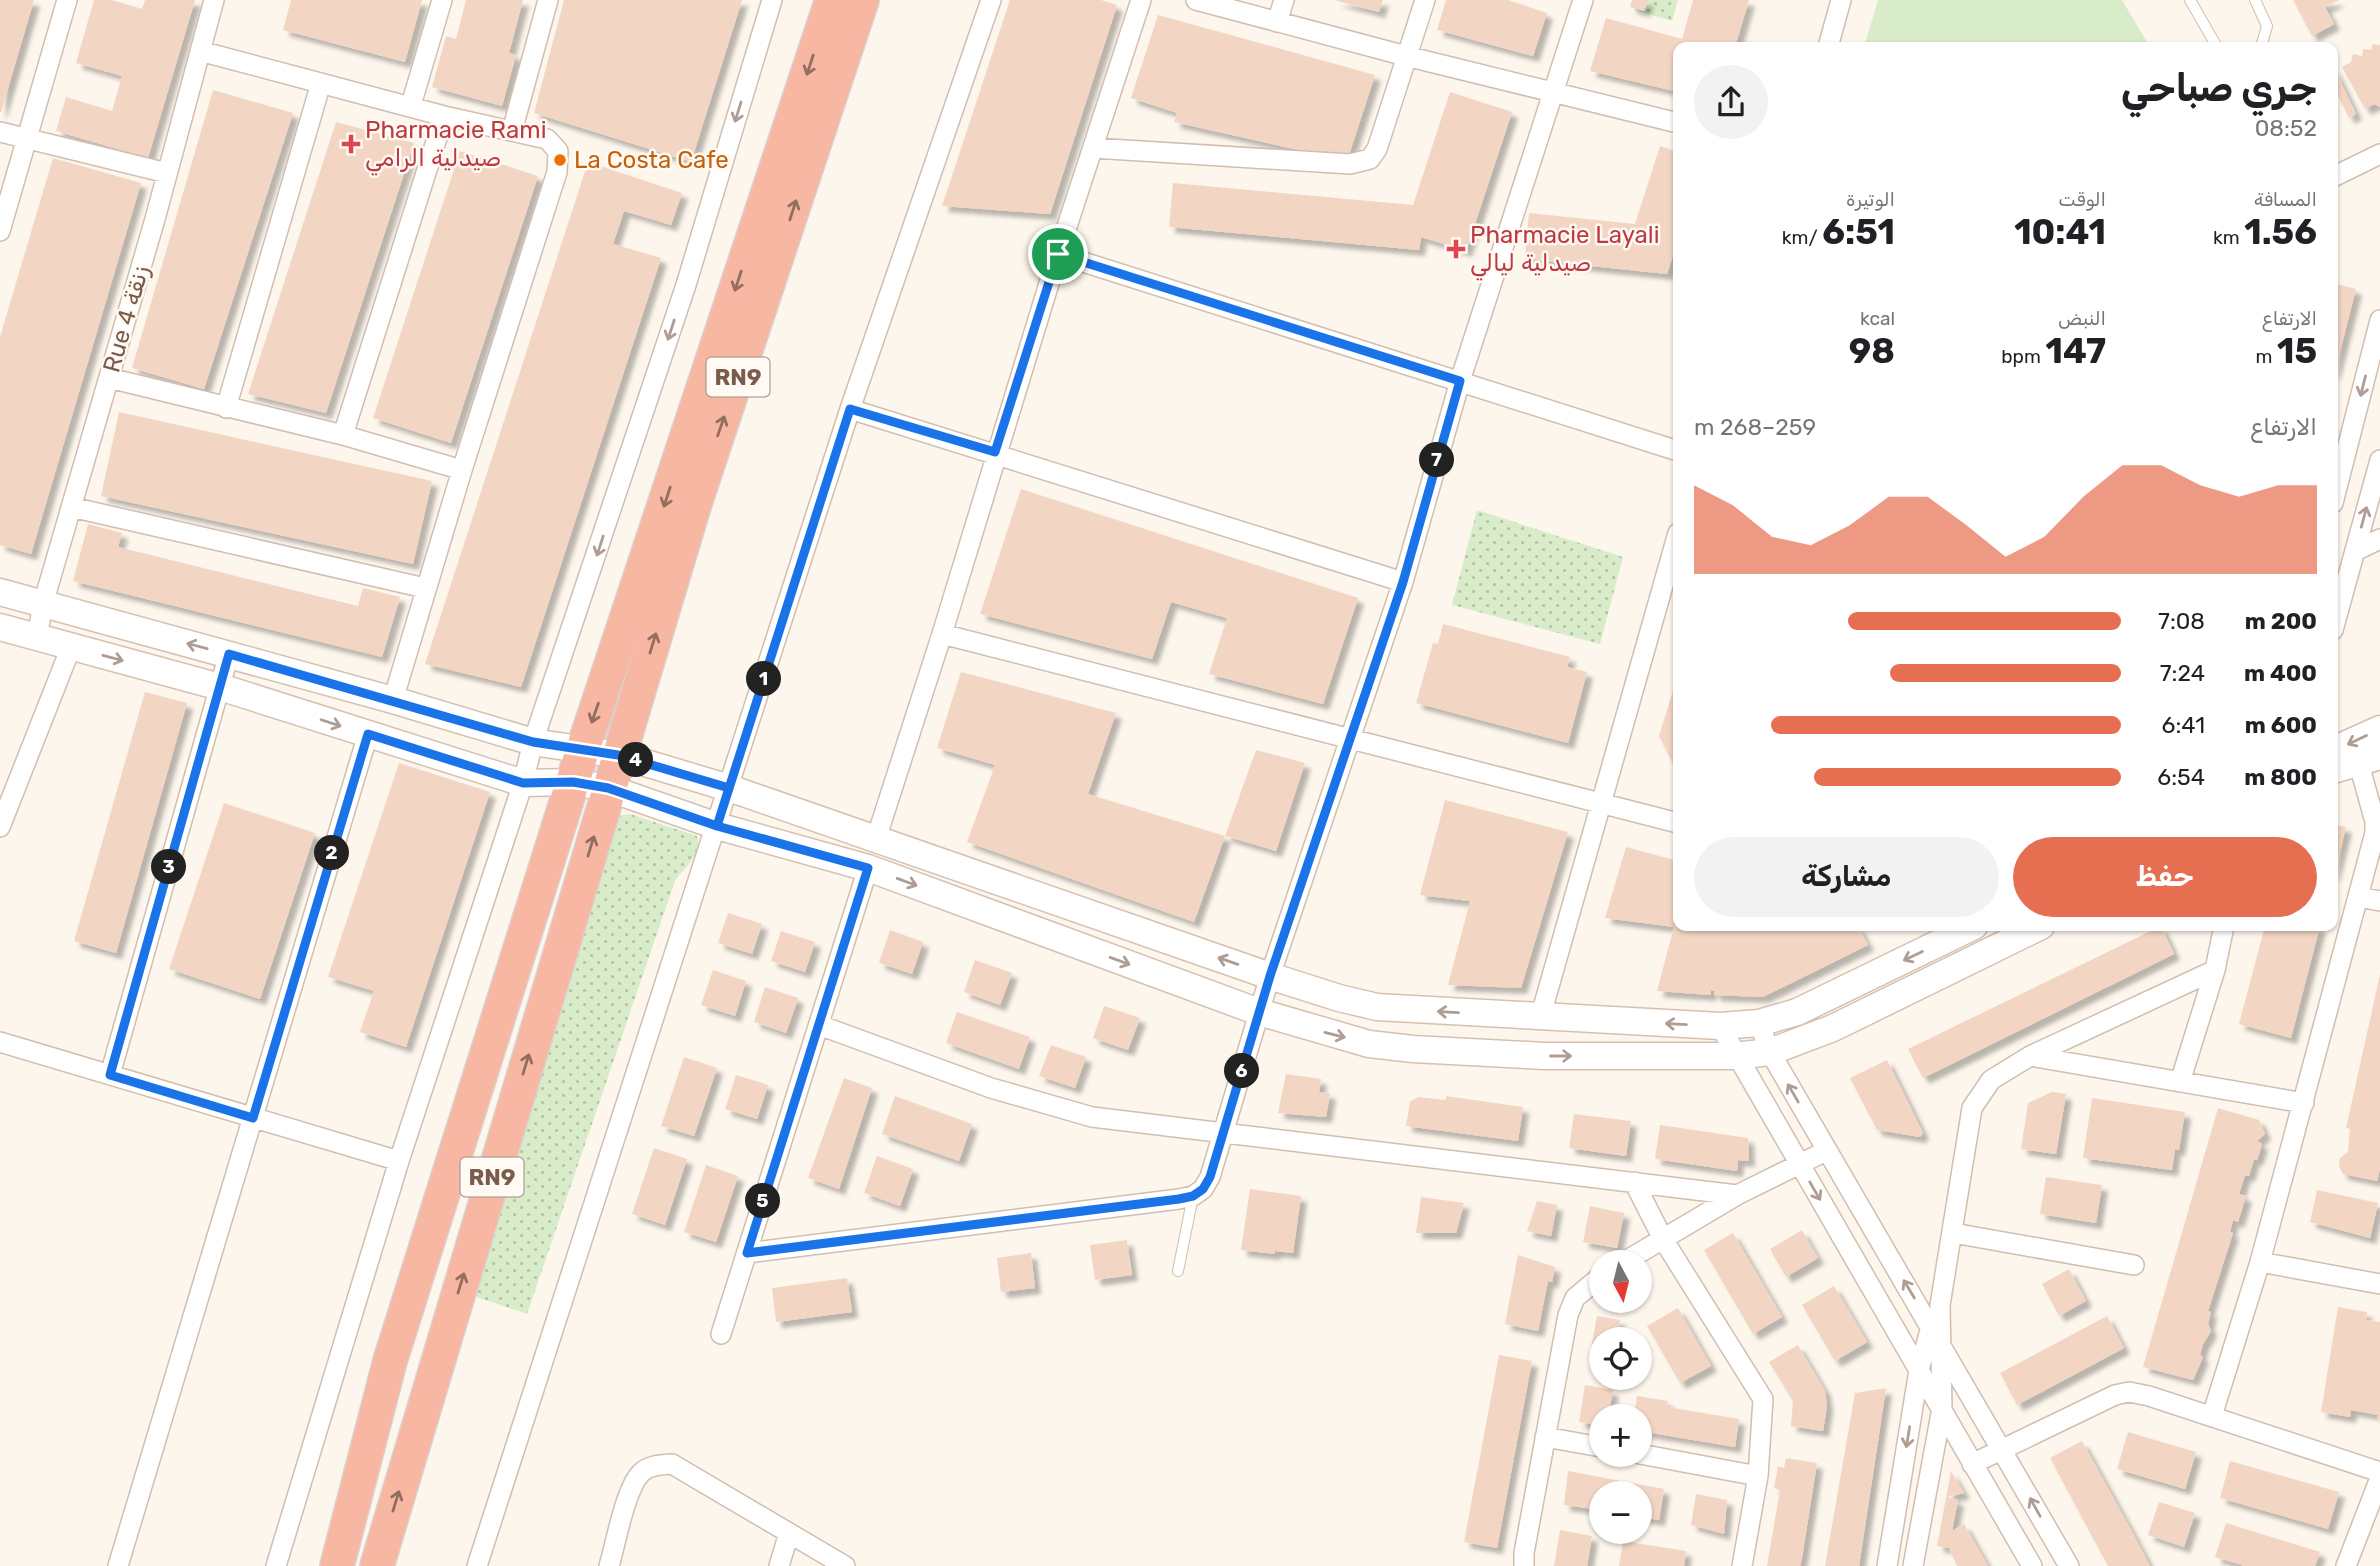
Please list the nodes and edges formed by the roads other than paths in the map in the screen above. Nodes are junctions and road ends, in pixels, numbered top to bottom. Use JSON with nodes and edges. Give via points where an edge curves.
{"nodes":[{"id":1,"x":67,"y":0,"type":"edge"},
{"id":2,"x":214,"y":0,"type":"edge"},
{"id":3,"x":442,"y":0,"type":"edge"},
{"id":4,"x":548,"y":0,"type":"edge"},
{"id":5,"x":772,"y":0,"type":"edge"},
{"id":6,"x":832,"y":0,"type":"edge"},
{"id":7,"x":862,"y":0,"type":"edge"},
{"id":8,"x":992,"y":0,"type":"edge"},
{"id":9,"x":1141,"y":0,"type":"edge"},
{"id":10,"x":1196,"y":0,"type":"edge"},
{"id":11,"x":1284,"y":0,"type":"edge"},
{"id":12,"x":1424,"y":0,"type":"edge"},
{"id":13,"x":1583,"y":0,"type":"edge"},
{"id":14,"x":1841,"y":0,"type":"edge"},
{"id":15,"x":2190,"y":0,"type":"edge"},
{"id":16,"x":2255,"y":0,"type":"edge"},
{"id":17,"x":1277,"y":22,"type":"junction"},
{"id":18,"x":1829,"y":42,"type":"edge"},
{"id":19,"x":2214,"y":42,"type":"edge"},
{"id":20,"x":2263,"y":42,"type":"edge"},
{"id":21,"x":200,"y":51,"type":"junction"},
{"id":22,"x":1406,"y":56,"type":"junction"},
{"id":23,"x":321,"y":83,"type":"junction"},
{"id":24,"x":1552,"y":92,"type":"junction"},
{"id":25,"x":411,"y":105,"type":"junction"},
{"id":26,"x":444,"y":116,"type":"junction"},
{"id":27,"x":1673,"y":121,"type":"edge"},
{"id":28,"x":512,"y":131,"type":"junction"},
{"id":29,"x":0,"y":132,"type":"edge"},
{"id":30,"x":27,"y":138,"type":"junction"},
{"id":31,"x":1093,"y":148,"type":"junction"},
{"id":32,"x":2380,"y":154,"type":"edge"},
{"id":33,"x":167,"y":173,"type":"junction"},
{"id":34,"x":2338,"y":175,"type":"edge"},
{"id":35,"x":0,"y":231,"type":"edge"},
{"id":36,"x":1058,"y":254,"type":"junction"},
{"id":37,"x":2380,"y":320,"type":"edge"},
{"id":38,"x":109,"y":378,"type":"junction"},
{"id":39,"x":1460,"y":381,"type":"junction"},
{"id":40,"x":226,"y":408,"type":"junction"},
{"id":41,"x":850,"y":409,"type":"junction"},
{"id":42,"x":343,"y":435,"type":"junction"},
{"id":43,"x":1673,"y":449,"type":"edge"},
{"id":44,"x":995,"y":452,"type":"junction"},
{"id":45,"x":2380,"y":460,"type":"edge"},
{"id":46,"x":462,"y":470,"type":"junction"},
{"id":47,"x":2338,"y":484,"type":"edge"},
{"id":48,"x":71,"y":507,"type":"junction"},
{"id":49,"x":2380,"y":539,"type":"edge"},
{"id":50,"x":1673,"y":551,"type":"edge"},
{"id":51,"x":2355,"y":551,"type":"junction"},
{"id":52,"x":1403,"y":582,"type":"junction"},
{"id":53,"x":425,"y":588,"type":"junction"},
{"id":54,"x":0,"y":592,"type":"edge"},
{"id":55,"x":43,"y":604,"type":"junction"},
{"id":56,"x":2338,"y":612,"type":"edge"},
{"id":57,"x":0,"y":627,"type":"edge"},
{"id":58,"x":942,"y":634,"type":"junction"},
{"id":59,"x":37,"y":637,"type":"junction"},
{"id":60,"x":71,"y":647,"type":"junction"},
{"id":61,"x":229,"y":654,"type":"junction"},
{"id":62,"x":220,"y":687,"type":"junction"},
{"id":63,"x":393,"y":700,"type":"junction"},
{"id":64,"x":2380,"y":729,"type":"edge"},
{"id":65,"x":368,"y":734,"type":"junction"},
{"id":66,"x":1352,"y":737,"type":"junction"},
{"id":67,"x":533,"y":742,"type":"junction"},
{"id":68,"x":2338,"y":748,"type":"edge"},
{"id":69,"x":583,"y":749,"type":"junction"},
{"id":70,"x":618,"y":755,"type":"junction"},
{"id":71,"x":2370,"y":760,"type":"edge"},
{"id":72,"x":2338,"y":769,"type":"edge"},
{"id":73,"x":573,"y":782,"type":"junction"},
{"id":74,"x":523,"y":783,"type":"junction"},
{"id":75,"x":608,"y":788,"type":"junction"},
{"id":76,"x":729,"y":788,"type":"junction"},
{"id":77,"x":1602,"y":804,"type":"junction"},
{"id":78,"x":1673,"y":822,"type":"edge"},
{"id":79,"x":717,"y":826,"type":"junction"},
{"id":80,"x":0,"y":827,"type":"edge"},
{"id":81,"x":876,"y":839,"type":"junction"},
{"id":82,"x":868,"y":868,"type":"junction"},
{"id":83,"x":2358,"y":897,"type":"junction"},
{"id":84,"x":2380,"y":901,"type":"edge"},
{"id":85,"x":1964,"y":931,"type":"edge"},
{"id":86,"x":2030,"y":931,"type":"edge"},
{"id":87,"x":2223,"y":931,"type":"edge"},
{"id":88,"x":2215,"y":970,"type":"junction"},
{"id":89,"x":1270,"y":976,"type":"junction"},
{"id":90,"x":1259,"y":1012,"type":"junction"},
{"id":91,"x":1540,"y":1017,"type":"junction"},
{"id":92,"x":1759,"y":1023,"type":"junction"},
{"id":93,"x":819,"y":1025,"type":"junction"},
{"id":94,"x":1720,"y":1026,"type":"junction"},
{"id":95,"x":0,"y":1042,"type":"edge"},
{"id":96,"x":1770,"y":1052,"type":"junction"},
{"id":97,"x":1735,"y":1056,"type":"junction"},
{"id":98,"x":2030,"y":1056,"type":"junction"},
{"id":99,"x":110,"y":1075,"type":"junction"},
{"id":100,"x":2180,"y":1082,"type":"junction"},
{"id":101,"x":2304,"y":1103,"type":"junction"},
{"id":102,"x":253,"y":1118,"type":"junction"},
{"id":103,"x":1223,"y":1135,"type":"junction"},
{"id":104,"x":1826,"y":1151,"type":"junction"},
{"id":105,"x":399,"y":1161,"type":"junction"},
{"id":106,"x":1800,"y":1165,"type":"junction"},
{"id":107,"x":1634,"y":1182,"type":"junction"},
{"id":108,"x":1737,"y":1195,"type":"junction"},
{"id":109,"x":1193,"y":1196,"type":"junction"},
{"id":110,"x":1953,"y":1233,"type":"junction"},
{"id":111,"x":1663,"y":1239,"type":"junction"},
{"id":112,"x":1644,"y":1250,"type":"edge"},
{"id":113,"x":747,"y":1253,"type":"junction"},
{"id":114,"x":2260,"y":1262,"type":"junction"},
{"id":115,"x":2134,"y":1265,"type":"dead end"},
{"id":116,"x":1178,"y":1271,"type":"dead end"},
{"id":117,"x":2380,"y":1284,"type":"edge"},
{"id":118,"x":1589,"y":1286,"type":"edge"},
{"id":119,"x":1940,"y":1305,"type":"junction"},
{"id":120,"x":1931,"y":1326,"type":"junction"},
{"id":121,"x":721,"y":1334,"type":"dead end"},
{"id":122,"x":1943,"y":1352,"type":"junction"},
{"id":123,"x":1919,"y":1370,"type":"junction"},
{"id":124,"x":1942,"y":1408,"type":"junction"},
{"id":125,"x":2212,"y":1416,"type":"junction"},
{"id":126,"x":1545,"y":1437,"type":"junction"},
{"id":127,"x":1589,"y":1445,"type":"edge"},
{"id":128,"x":2002,"y":1448,"type":"junction"},
{"id":129,"x":1652,"y":1456,"type":"edge"},
{"id":130,"x":1972,"y":1464,"type":"junction"},
{"id":131,"x":2380,"y":1472,"type":"edge"},
{"id":132,"x":1758,"y":1476,"type":"junction"},
{"id":133,"x":2380,"y":1478,"type":"edge"},
{"id":134,"x":789,"y":1533,"type":"junction"},
{"id":135,"x":118,"y":1566,"type":"edge"},
{"id":136,"x":276,"y":1566,"type":"edge"},
{"id":137,"x":337,"y":1566,"type":"edge"},
{"id":138,"x":377,"y":1566,"type":"edge"},
{"id":139,"x":477,"y":1566,"type":"edge"},
{"id":140,"x":609,"y":1566,"type":"edge"},
{"id":141,"x":779,"y":1566,"type":"edge"},
{"id":142,"x":845,"y":1566,"type":"edge"},
{"id":143,"x":1524,"y":1566,"type":"edge"},
{"id":144,"x":1742,"y":1566,"type":"edge"},
{"id":145,"x":1887,"y":1566,"type":"edge"},
{"id":146,"x":1913,"y":1566,"type":"edge"},
{"id":147,"x":2032,"y":1566,"type":"edge"},
{"id":148,"x":2068,"y":1566,"type":"edge"},
{"id":149,"x":2346,"y":1566,"type":"edge"}],
"edges":[{"from":1,"to":30,"type":"street"},
{"from":2,"to":21,"type":"street","name":"Rue 4 زنقة"},
{"from":3,"to":25,"type":"street"},
{"from":4,"to":28,"type":"street"},
{"from":5,"to":67,"type":"street","one_way":true,"via":[[681,298]]},
{"from":6,"to":69,"type":"highway","number":"RN9","one_way":true},
{"from":70,"to":7,"type":"highway","number":"RN9","one_way":true,"via":[[694,506]]},
{"from":8,"to":41,"type":"street"},
{"from":9,"to":31,"type":"street"},
{"from":10,"to":17,"type":"street"},
{"from":11,"to":17,"type":"street"},
{"from":12,"to":22,"type":"street"},
{"from":13,"to":24,"type":"street"},
{"from":14,"to":18,"type":"street"},
{"from":15,"to":19,"type":"lane"},
{"from":16,"to":20,"type":"lane","via":[[2267,26]]},
{"from":17,"to":22,"type":"street"},
{"from":21,"to":23,"type":"street"},
{"from":21,"to":33,"type":"street","name":"Rue 4 زنقة"},
{"from":22,"to":24,"type":"street"},
{"from":22,"to":31,"type":"street","via":[[1377,149],[1365,162]]},
{"from":23,"to":25,"type":"street"},
{"from":23,"to":40,"type":"street"},
{"from":24,"to":27,"type":"street"},
{"from":24,"to":39,"type":"street"},
{"from":25,"to":26,"type":"street"},
{"from":26,"to":28,"type":"street"},
{"from":26,"to":42,"type":"street"},
{"from":28,"to":46,"type":"street","via":[[547,139],[558,151],[559,161]]},
{"from":29,"to":30,"type":"street"},
{"from":30,"to":33,"type":"street"},
{"from":30,"to":35,"type":"street"},
{"from":31,"to":36,"type":"street"},
{"from":32,"to":34,"type":"street"},
{"from":33,"to":38,"type":"street","name":"Rue 4 زنقة"},
{"from":36,"to":39,"type":"street"},
{"from":36,"to":44,"type":"street"},
{"from":37,"to":47,"type":"street","one_way":true},
{"from":38,"to":40,"type":"street"},
{"from":38,"to":48,"type":"street","name":"Rue 4 زنقة"},
{"from":39,"to":43,"type":"street"},
{"from":39,"to":52,"type":"street"},
{"from":40,"to":42,"type":"street"},
{"from":41,"to":44,"type":"street"},
{"from":41,"to":76,"type":"street"},
{"from":42,"to":46,"type":"street"},
{"from":44,"to":52,"type":"street"},
{"from":44,"to":58,"type":"street"},
{"from":51,"to":45,"type":"street","one_way":true},
{"from":46,"to":53,"type":"street"},
{"from":48,"to":53,"type":"street"},
{"from":48,"to":55,"type":"street","name":"Rue 4 زنقة"},
{"from":49,"to":51,"type":"street"},
{"from":50,"to":77,"type":"street"},
{"from":51,"to":56,"type":"street"},
{"from":52,"to":66,"type":"street"},
{"from":53,"to":63,"type":"street"},
{"from":54,"to":55,"type":"main road"},
{"from":55,"to":59,"type":"street","name":"Rue 4 زنقة"},
{"from":61,"to":55,"type":"main road","one_way":true},
{"from":57,"to":59,"type":"main road"},
{"from":58,"to":66,"type":"street"},
{"from":58,"to":81,"type":"street"},
{"from":59,"to":60,"type":"main road"},
{"from":60,"to":62,"type":"main road","one_way":true},
{"from":60,"to":80,"type":"street"},
{"from":61,"to":62,"type":"street"},
{"from":61,"to":63,"type":"main road"},
{"from":62,"to":65,"type":"main road","one_way":true},
{"from":62,"to":99,"type":"street"},
{"from":63,"to":67,"type":"main road"},
{"from":64,"to":68,"type":"main road","one_way":true},
{"from":65,"to":74,"type":"main road"},
{"from":65,"to":102,"type":"street"},
{"from":66,"to":77,"type":"street"},
{"from":66,"to":89,"type":"street"},
{"from":67,"to":69,"type":"main road"},
{"from":67,"to":74,"type":"street"},
{"from":69,"to":70,"type":"main road"},
{"from":69,"to":73,"type":"highway","number":"RN9"},
{"from":70,"to":75,"type":"highway","number":"RN9"},
{"from":70,"to":76,"type":"main road"},
{"from":71,"to":72,"type":"main road"},
{"from":71,"to":83,"type":"street","via":[[2375,822]]},
{"from":73,"to":74,"type":"main road"},
{"from":73,"to":75,"type":"main road"},
{"from":73,"to":137,"type":"highway","number":"RN9","via":[[390,1361]]},
{"from":74,"to":105,"type":"street"},
{"from":75,"to":79,"type":"main road"},
{"from":138,"to":75,"type":"highway","number":"RN9","one_way":true},
{"from":76,"to":79,"type":"street"},
{"from":76,"to":81,"type":"main road"},
{"from":77,"to":78,"type":"street"},
{"from":77,"to":91,"type":"street"},
{"from":79,"to":82,"type":"main road"},
{"from":79,"to":139,"type":"street"},
{"from":89,"to":81,"type":"main road","one_way":true},
{"from":82,"to":90,"type":"main road","one_way":true},
{"from":82,"to":93,"type":"street"},
{"from":83,"to":84,"type":"street"},
{"from":83,"to":101,"type":"street"},
{"from":85,"to":92,"type":"main road","one_way":true,"via":[[1797,1013]]},
{"from":86,"to":96,"type":"main road","via":[[1833,1028]]},
{"from":87,"to":88,"type":"street"},
{"from":88,"to":98,"type":"street"},
{"from":88,"to":100,"type":"street"},
{"from":89,"to":90,"type":"street"},
{"from":91,"to":89,"type":"main road","one_way":true,"via":[[1377,1007]]},
{"from":90,"to":97,"type":"main road","one_way":true,"via":[[1369,1044],[1413,1049],[1545,1056]]},
{"from":90,"to":103,"type":"street"},
{"from":94,"to":91,"type":"main road","one_way":true},
{"from":92,"to":94,"type":"main road"},
{"from":92,"to":96,"type":"street"},
{"from":93,"to":103,"type":"street","via":[[1045,1106]]},
{"from":93,"to":113,"type":"street"},
{"from":94,"to":97,"type":"street"},
{"from":95,"to":99,"type":"street"},
{"from":96,"to":97,"type":"main road"},
{"from":104,"to":96,"type":"street","one_way":true},
{"from":97,"to":106,"type":"street"},
{"from":98,"to":100,"type":"street"},
{"from":98,"to":110,"type":"street","via":[[1991,1080],[1972,1108]]},
{"from":99,"to":102,"type":"street"},
{"from":100,"to":101,"type":"street"},
{"from":101,"to":114,"type":"street"},
{"from":102,"to":105,"type":"street"},
{"from":102,"to":135,"type":"street"},
{"from":103,"to":107,"type":"street"},
{"from":103,"to":109,"type":"street","via":[[1210,1177]]},
{"from":104,"to":106,"type":"street"},
{"from":120,"to":104,"type":"street","one_way":true},
{"from":105,"to":136,"type":"street"},
{"from":106,"to":108,"type":"street"},
{"from":106,"to":123,"type":"street","one_way":true},
{"from":107,"to":108,"type":"street"},
{"from":107,"to":111,"type":"street"},
{"from":108,"to":111,"type":"street"},
{"from":109,"to":113,"type":"street"},
{"from":109,"to":116,"type":"lane"},
{"from":110,"to":115,"type":"street"},
{"from":110,"to":119,"type":"street"},
{"from":111,"to":112,"type":"street"},
{"from":111,"to":132,"type":"street","via":[[1760,1391],[1764,1419]]},
{"from":113,"to":121,"type":"street"},
{"from":114,"to":117,"type":"street"},
{"from":114,"to":125,"type":"street"},
{"from":118,"to":126,"type":"street","via":[[1575,1298],[1568,1315]]},
{"from":119,"to":120,"type":"street"},
{"from":119,"to":122,"type":"street"},
{"from":120,"to":122,"type":"street"},
{"from":120,"to":123,"type":"street"},
{"from":122,"to":124,"type":"street"},
{"from":122,"to":128,"type":"street"},
{"from":123,"to":124,"type":"street"},
{"from":123,"to":145,"type":"street","one_way":true},
{"from":124,"to":130,"type":"street"},
{"from":124,"to":146,"type":"street"},
{"from":125,"to":128,"type":"street","via":[[2137,1393],[2122,1393]]},
{"from":125,"to":131,"type":"street"},
{"from":126,"to":127,"type":"street"},
{"from":126,"to":143,"type":"street"},
{"from":128,"to":130,"type":"street"},
{"from":148,"to":128,"type":"street","one_way":true},
{"from":129,"to":132,"type":"street"},
{"from":130,"to":147,"type":"street"},
{"from":132,"to":144,"type":"street"},
{"from":133,"to":149,"type":"street"},
{"from":134,"to":140,"type":"street","via":[[671,1464],[655,1465],[641,1473],[633,1486]]},
{"from":134,"to":141,"type":"street"},
{"from":134,"to":142,"type":"street"}]}
